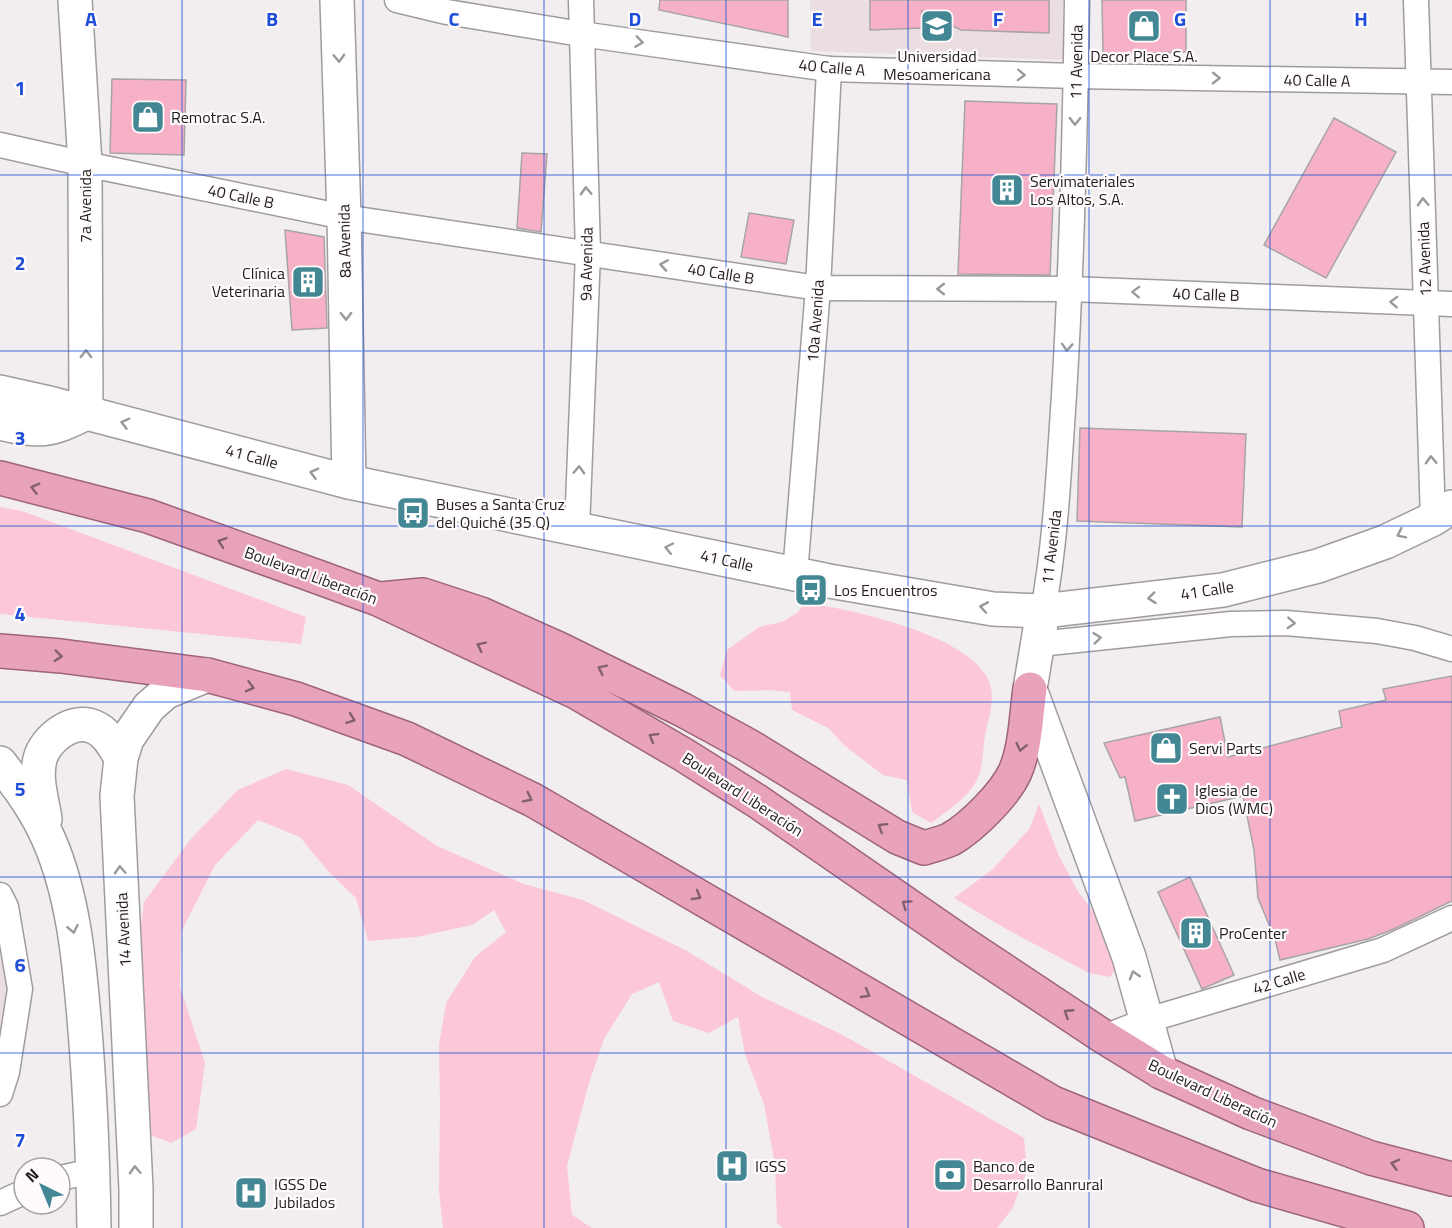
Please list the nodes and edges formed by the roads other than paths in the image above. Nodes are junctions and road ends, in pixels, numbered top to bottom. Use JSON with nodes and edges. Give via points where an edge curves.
{"nodes":[{"id":1,"x":75,"y":0,"type":"edge"},
{"id":2,"x":337,"y":0,"type":"edge"},
{"id":3,"x":397,"y":0,"type":"edge"},
{"id":4,"x":581,"y":0,"type":"edge"},
{"id":5,"x":1077,"y":0,"type":"edge"},
{"id":6,"x":1416,"y":0,"type":"edge"},
{"id":7,"x":581,"y":34,"type":"junction"},
{"id":8,"x":829,"y":69,"type":"junction"},
{"id":9,"x":1076,"y":76,"type":"junction"},
{"id":10,"x":1419,"y":82,"type":"junction"},
{"id":11,"x":1452,"y":82,"type":"edge"},
{"id":12,"x":0,"y":145,"type":"edge"},
{"id":13,"x":85,"y":164,"type":"junction"},
{"id":14,"x":344,"y":217,"type":"junction"},
{"id":15,"x":588,"y":253,"type":"junction"},
{"id":16,"x":818,"y":288,"type":"junction"},
{"id":17,"x":1070,"y":289,"type":"junction"},
{"id":18,"x":1426,"y":303,"type":"junction"},
{"id":19,"x":1452,"y":304,"type":"edge"},
{"id":20,"x":0,"y":392,"type":"edge"},
{"id":21,"x":86,"y":413,"type":"junction"},
{"id":22,"x":0,"y":423,"type":"edge"},
{"id":23,"x":0,"y":478,"type":"edge"},
{"id":24,"x":349,"y":482,"type":"junction"},
{"id":25,"x":1442,"y":513,"type":"edge"},
{"id":26,"x":577,"y":528,"type":"junction"},
{"id":27,"x":795,"y":574,"type":"junction"},
{"id":28,"x":378,"y":599,"type":"junction"},
{"id":29,"x":1043,"y":611,"type":"junction"},
{"id":30,"x":1039,"y":644,"type":"junction"},
{"id":31,"x":1452,"y":649,"type":"edge"},
{"id":32,"x":0,"y":651,"type":"edge"},
{"id":33,"x":207,"y":675,"type":"junction"},
{"id":34,"x":1030,"y":689,"type":"junction"},
{"id":35,"x":121,"y":758,"type":"junction"},
{"id":36,"x":0,"y":763,"type":"edge"},
{"id":37,"x":50,"y":841,"type":"junction"},
{"id":38,"x":0,"y":895,"type":"edge"},
{"id":39,"x":1452,"y":918,"type":"edge"},
{"id":40,"x":1148,"y":1020,"type":"junction"},
{"id":41,"x":1104,"y":1037,"type":"junction"},
{"id":42,"x":1161,"y":1072,"type":"junction"},
{"id":43,"x":0,"y":1094,"type":"edge"},
{"id":44,"x":93,"y":1171,"type":"junction"},
{"id":45,"x":72,"y":1176,"type":"edge"},
{"id":46,"x":1452,"y":1179,"type":"edge"},
{"id":47,"x":94,"y":1228,"type":"edge"},
{"id":48,"x":136,"y":1228,"type":"edge"},
{"id":49,"x":1407,"y":1228,"type":"edge"}],
"edges":[{"from":1,"to":13,"type":"main road","name":"7a Avenida"},
{"from":2,"to":14,"type":"main road","name":"8a Avenida","one_way":true},
{"from":3,"to":7,"type":"street","name":"40 Calle A"},
{"from":4,"to":7,"type":"street","name":"9a Avenida"},
{"from":5,"to":9,"type":"street","name":"11 Avenida"},
{"from":6,"to":10,"type":"street","name":"12 Avenida"},
{"from":7,"to":8,"type":"street","name":"40 Calle A","one_way":true},
{"from":15,"to":7,"type":"street","name":"9a Avenida","one_way":true},
{"from":8,"to":9,"type":"street","name":"40 Calle A","one_way":true},
{"from":8,"to":16,"type":"street","name":"10a Avenida"},
{"from":9,"to":10,"type":"street","name":"40 Calle A","one_way":true},
{"from":9,"to":17,"type":"street","name":"11 Avenida","one_way":true},
{"from":10,"to":11,"type":"street","name":"40 Calle A"},
{"from":18,"to":10,"type":"street","name":"12 Avenida","one_way":true},
{"from":12,"to":13,"type":"street","name":"40 Calle B"},
{"from":13,"to":14,"type":"street","name":"40 Calle B"},
{"from":21,"to":13,"type":"main road","name":"7a Avenida","one_way":true},
{"from":14,"to":15,"type":"street","name":"40 Calle B"},
{"from":14,"to":24,"type":"main road","name":"8a Avenida","one_way":true},
{"from":16,"to":15,"type":"street","name":"40 Calle B","one_way":true},
{"from":26,"to":15,"type":"street","name":"9a Avenida","one_way":true},
{"from":17,"to":16,"type":"street","name":"40 Calle B","one_way":true},
{"from":16,"to":27,"type":"street","name":"10a Avenida"},
{"from":18,"to":17,"type":"street","name":"40 Calle B","one_way":true},
{"from":17,"to":29,"type":"street","name":"11 Avenida","one_way":true,"via":[[1056,521]]},
{"from":18,"to":19,"type":"street","name":"40 Calle B"},
{"from":25,"to":18,"type":"street","name":"12 Avenida","one_way":true},
{"from":20,"to":21,"type":"main road","name":"41 Calle"},
{"from":21,"to":22,"type":"main road","via":[[60,427],[33,430]]},
{"from":24,"to":21,"type":"main road","name":"41 Calle","one_way":true},
{"from":28,"to":23,"type":"highway","name":"Boulevard Liberación","one_way":true,"via":[[148,516]]},
{"from":24,"to":26,"type":"main road","name":"41 Calle"},
{"from":25,"to":29,"type":"main road","name":"41 Calle","one_way":true,"via":[[1385,542],[1318,566],[1223,590]]},
{"from":27,"to":26,"type":"main road","name":"41 Calle","one_way":true},
{"from":29,"to":27,"type":"main road","name":"41 Calle","one_way":true,"via":[[993,609]]},
{"from":34,"to":28,"type":"highway","one_way":true,"via":[[1015,772],[973,823],[949,840],[924,848],[897,837],[749,746],[560,649],[481,614],[423,595]]},
{"from":41,"to":28,"type":"highway","name":"Boulevard Liberación","one_way":true,"via":[[684,755],[576,692]]},
{"from":29,"to":30,"type":"main road","name":"11 Avenida"},
{"from":30,"to":31,"type":"street","one_way":true,"via":[[1231,624],[1286,623],[1377,631]]},
{"from":30,"to":34,"type":"main road","name":"11 Avenida"},
{"from":32,"to":33,"type":"highway","one_way":true},
{"from":33,"to":35,"type":"main road","name":"14 Avenida","via":[[166,692],[149,707],[127,739]]},
{"from":33,"to":49,"type":"highway","one_way":true,"via":[[296,699],[407,739],[533,800],[1053,1103],[1257,1185]]},
{"from":40,"to":34,"type":"main road","one_way":true,"via":[[1129,957]]},
{"from":35,"to":37,"type":"main road","via":[[108,737],[94,726],[82,724],[65,729],[49,742],[40,758],[38,781]]},
{"from":48,"to":35,"type":"main road","name":"14 Avenida","one_way":true,"via":[[117,796]]},
{"from":36,"to":37,"type":"main road","via":[[29,800]]},
{"from":37,"to":44,"type":"main road","one_way":true,"via":[[66,890],[80,963]]},
{"from":38,"to":43,"type":"street","via":[[6,907],[20,989]]},
{"from":39,"to":40,"type":"street","name":"42 Calle","via":[[1383,950]]},
{"from":40,"to":41,"type":"street","name":"42 Calle"},
{"from":40,"to":42,"type":"main road"},
{"from":41,"to":42,"type":"highway","name":"Boulevard Liberación"},
{"from":46,"to":42,"type":"highway","name":"Boulevard Liberación","one_way":true,"via":[[1349,1150],[1251,1113]]},
{"from":44,"to":45,"type":"street"},
{"from":44,"to":47,"type":"main road"}]}
